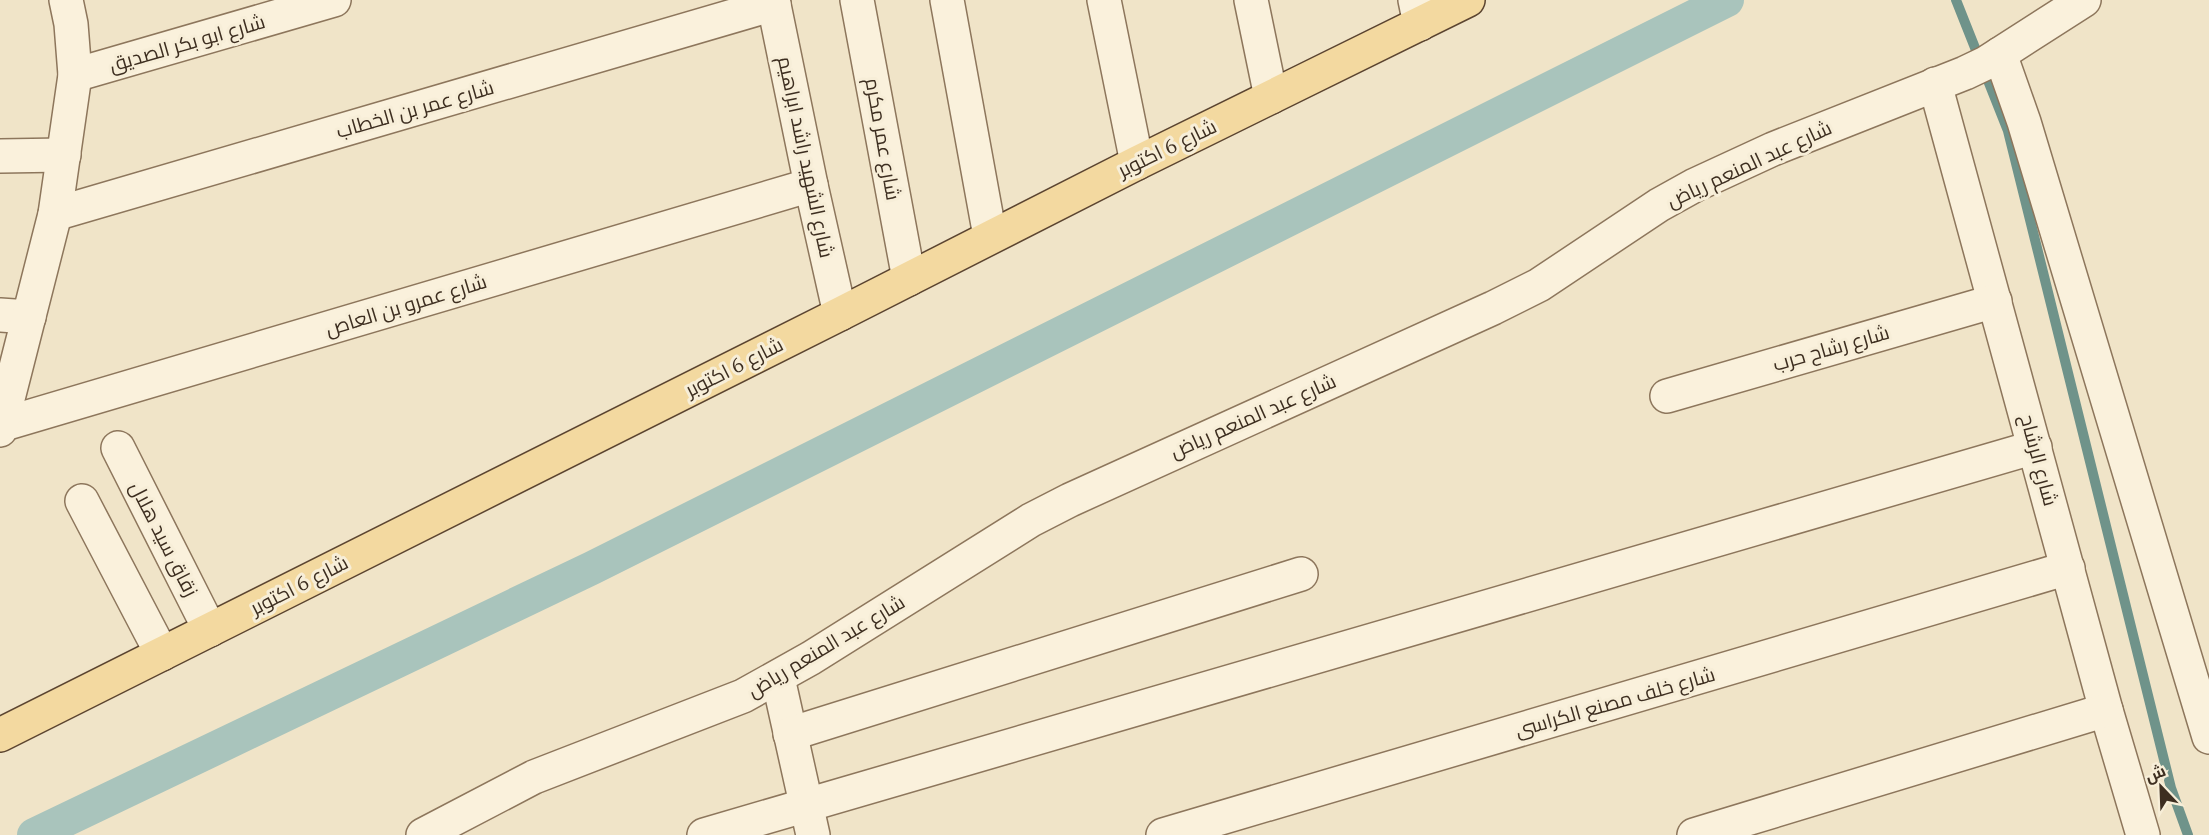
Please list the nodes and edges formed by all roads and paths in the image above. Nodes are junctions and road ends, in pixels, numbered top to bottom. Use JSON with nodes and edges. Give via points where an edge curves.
{"nodes":[{"id":1,"x":66,"y":0,"type":"edge"},
{"id":2,"x":334,"y":0,"type":"edge"},
{"id":3,"x":857,"y":0,"type":"edge"},
{"id":4,"x":947,"y":0,"type":"edge"},
{"id":5,"x":1104,"y":0,"type":"edge"},
{"id":6,"x":1251,"y":0,"type":"edge"},
{"id":7,"x":1468,"y":0,"type":"edge"},
{"id":8,"x":2084,"y":0,"type":"edge"},
{"id":9,"x":774,"y":2,"type":"edge"},
{"id":10,"x":1417,"y":12,"type":"edge"},
{"id":11,"x":1993,"y":58,"type":"junction"},
{"id":12,"x":75,"y":75,"type":"junction"},
{"id":13,"x":1939,"y":84,"type":"junction"},
{"id":14,"x":1270,"y":97,"type":"junction"},
{"id":15,"x":64,"y":155,"type":"junction"},
{"id":16,"x":0,"y":156,"type":"edge"},
{"id":17,"x":1137,"y":163,"type":"junction"},
{"id":18,"x":811,"y":185,"type":"junction"},
{"id":19,"x":55,"y":214,"type":"junction"},
{"id":20,"x":990,"y":236,"type":"junction"},
{"id":21,"x":909,"y":279,"type":"junction"},
{"id":22,"x":1995,"y":300,"type":"junction"},
{"id":23,"x":840,"y":314,"type":"junction"},
{"id":24,"x":14,"y":316,"type":"edge"},
{"id":25,"x":1667,"y":396,"type":"dead end"},
{"id":26,"x":2,"y":419,"type":"edge"},
{"id":27,"x":2036,"y":447,"type":"junction"},
{"id":28,"x":118,"y":448,"type":"dead end"},
{"id":29,"x":82,"y":501,"type":"dead end"},
{"id":30,"x":2068,"y":568,"type":"junction"},
{"id":31,"x":1301,"y":574,"type":"dead end"},
{"id":32,"x":210,"y":630,"type":"junction"},
{"id":33,"x":162,"y":654,"type":"junction"},
{"id":34,"x":778,"y":678,"type":"junction"},
{"id":35,"x":2106,"y":710,"type":"junction"},
{"id":36,"x":790,"y":734,"type":"junction"},
{"id":37,"x":0,"y":735,"type":"edge"},
{"id":38,"x":2209,"y":738,"type":"edge"},
{"id":39,"x":806,"y":804,"type":"junction"},
{"id":40,"x":423,"y":835,"type":"edge"},
{"id":41,"x":704,"y":835,"type":"edge"},
{"id":42,"x":813,"y":835,"type":"edge"},
{"id":43,"x":1163,"y":835,"type":"edge"},
{"id":44,"x":1694,"y":835,"type":"edge"},
{"id":45,"x":2143,"y":835,"type":"edge"}],
"edges":[{"from":1,"to":12,"type":"street"},
{"from":2,"to":12,"type":"street","name":"شارع ابو بكر الصديق"},
{"from":3,"to":21,"type":"street","name":"شارع عمر مكرم"},
{"from":4,"to":20,"type":"street"},
{"from":5,"to":17,"type":"street"},
{"from":6,"to":14,"type":"street"},
{"from":7,"to":10,"type":"main road","name":"شارع 6 اكتوبر"},
{"from":8,"to":11,"type":"street","name":"شارع عبد المنعم رياض"},
{"from":9,"to":18,"type":"street","name":"شارع الشهيد راشد ابراهيم"},
{"from":9,"to":19,"type":"street","name":"شارع عمر بن الخطاب"},
{"from":10,"to":14,"type":"main road","name":"شارع 6 اكتوبر"},
{"from":11,"to":13,"type":"street","name":"شارع عبد المنعم رياض"},
{"from":11,"to":38,"type":"street","via":[[2024,122]]},
{"from":12,"to":15,"type":"street"},
{"from":13,"to":22,"type":"street","name":"شارع الرشاح"},
{"from":13,"to":34,"type":"street","name":"شارع عبد المنعم رياض","via":[[1734,166],[1659,205],[1547,280],[1502,304],[1070,500],[1031,520]]},
{"from":14,"to":17,"type":"main road","name":"شارع 6 اكتوبر"},
{"from":15,"to":16,"type":"street"},
{"from":15,"to":19,"type":"street"},
{"from":17,"to":20,"type":"main road","name":"شارع 6 اكتوبر"},
{"from":18,"to":23,"type":"street","name":"شارع الشهيد راشد ابراهيم"},
{"from":18,"to":26,"type":"street","name":"شارع عمرو بن العاص"},
{"from":19,"to":24,"type":"street"},
{"from":20,"to":21,"type":"main road","name":"شارع 6 اكتوبر"},
{"from":21,"to":23,"type":"main road","name":"شارع 6 اكتوبر"},
{"from":22,"to":25,"type":"street","name":"شارع رشاح حرب"},
{"from":22,"to":27,"type":"street","name":"شارع الرشاح"},
{"from":23,"to":32,"type":"main road","name":"شارع 6 اكتوبر"},
{"from":24,"to":26,"type":"street"},
{"from":27,"to":30,"type":"street","name":"شارع الرشاح"},
{"from":27,"to":39,"type":"street"},
{"from":28,"to":32,"type":"street","name":"زقاق سيد هلال"},
{"from":29,"to":33,"type":"street"},
{"from":30,"to":35,"type":"street","name":"شارع الرشاح"},
{"from":30,"to":43,"type":"street","name":"شارع خلف مصنع الكراسى"},
{"from":31,"to":36,"type":"street"},
{"from":32,"to":33,"type":"main road","name":"شارع 6 اكتوبر"},
{"from":33,"to":37,"type":"main road","name":"شارع 6 اكتوبر"},
{"from":34,"to":36,"type":"street"},
{"from":34,"to":40,"type":"street","name":"شارع عبد المنعم رياض","via":[[705,712],[534,777]]},
{"from":35,"to":44,"type":"street"},
{"from":35,"to":45,"type":"street","name":"شارع الرشاح"},
{"from":36,"to":39,"type":"street"},
{"from":39,"to":41,"type":"street"},
{"from":39,"to":42,"type":"street"}]}
